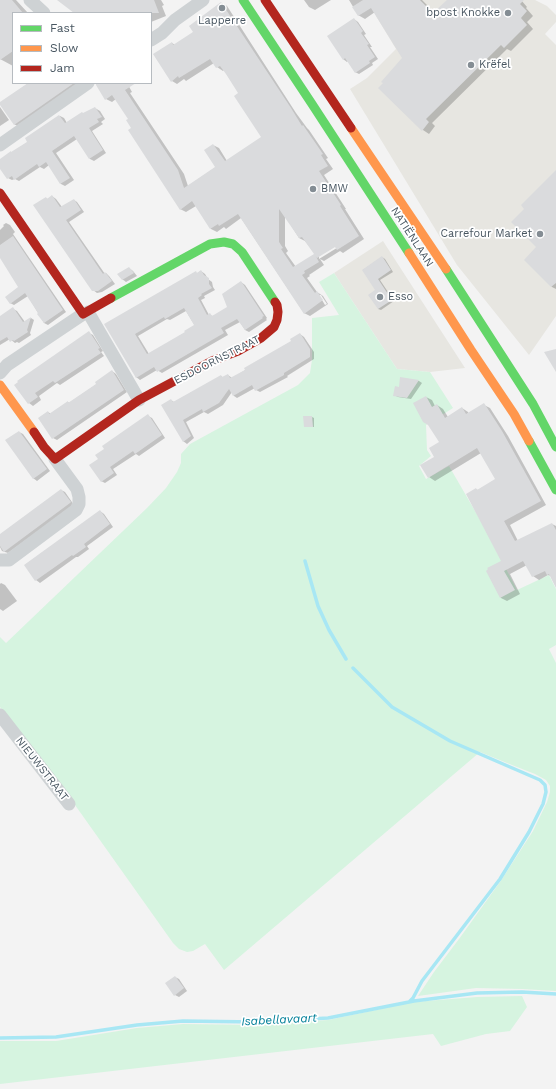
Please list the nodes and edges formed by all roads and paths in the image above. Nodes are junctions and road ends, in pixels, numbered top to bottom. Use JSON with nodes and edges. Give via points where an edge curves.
{"nodes":[{"id":1,"x":30,"y":0,"type":"edge"},
{"id":2,"x":203,"y":0,"type":"edge"},
{"id":3,"x":243,"y":0,"type":"edge"},
{"id":4,"x":265,"y":0,"type":"edge"},
{"id":5,"x":43,"y":12,"type":"edge"},
{"id":6,"x":152,"y":39,"type":"edge"},
{"id":7,"x":87,"y":84,"type":"edge"},
{"id":8,"x":0,"y":145,"type":"edge"},
{"id":9,"x":0,"y":193,"type":"edge"},
{"id":10,"x":86,"y":313,"type":"junction"},
{"id":11,"x":0,"y":373,"type":"edge"},
{"id":12,"x":0,"y":385,"type":"edge"},
{"id":13,"x":139,"y":400,"type":"junction"},
{"id":14,"x":556,"y":447,"type":"edge"},
{"id":15,"x":55,"y":459,"type":"junction"},
{"id":16,"x":556,"y":490,"type":"edge"},
{"id":17,"x":0,"y":560,"type":"edge"},
{"id":18,"x":0,"y":715,"type":"edge"},
{"id":19,"x":69,"y":804,"type":"dead end"}],
"edges":[{"from":1,"to":5,"type":"street"},
{"from":2,"to":6,"type":"street"},
{"from":3,"to":16,"type":"main road","name":"NATIËNLAAN","via":[[510,408]]},
{"from":4,"to":14,"type":"main road","name":"NATIËNLAAN","via":[[442,263],[533,404]]},
{"from":7,"to":8,"type":"street"},
{"from":9,"to":10,"type":"main road"},
{"from":10,"to":11,"type":"street","name":"ESDOORNSTRAAT"},
{"from":10,"to":13,"type":"street"},
{"from":10,"to":13,"type":"main road","name":"ESDOORNSTRAAT","via":[[210,244],[219,242],[233,244],[242,252],[277,305],[277,320],[261,338]]},
{"from":12,"to":15,"type":"main road"},
{"from":13,"to":15,"type":"main road","name":"ESDOORNSTRAAT"},
{"from":15,"to":17,"type":"street","via":[[77,489],[80,504],[76,510],[9,560]]},
{"from":18,"to":19,"type":"street","name":"NIEUWSTRAAT"}]}
